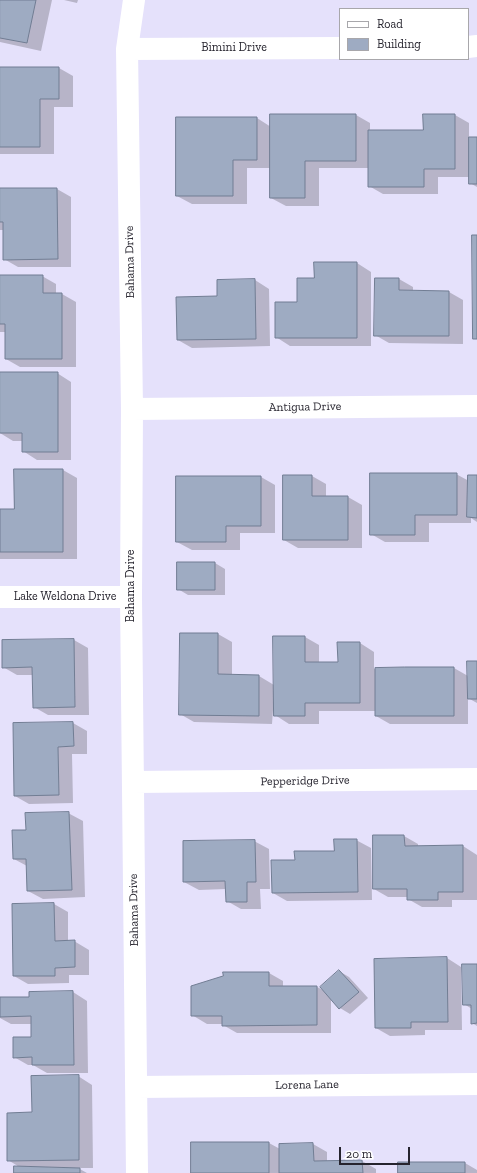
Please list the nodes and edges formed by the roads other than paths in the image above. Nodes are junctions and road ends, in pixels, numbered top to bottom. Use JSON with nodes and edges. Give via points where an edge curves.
{"nodes":[{"id":1,"x":134,"y":0,"type":"edge"},
{"id":2,"x":339,"y":48,"type":"edge"},
{"id":3,"x":127,"y":49,"type":"junction"},
{"id":4,"x":477,"y":406,"type":"edge"},
{"id":5,"x":132,"y":409,"type":"junction"},
{"id":6,"x":0,"y":597,"type":"edge"},
{"id":7,"x":131,"y":597,"type":"junction"},
{"id":8,"x":477,"y":779,"type":"edge"},
{"id":9,"x":133,"y":782,"type":"junction"},
{"id":10,"x":477,"y":1084,"type":"edge"},
{"id":11,"x":136,"y":1087,"type":"junction"},
{"id":12,"x":137,"y":1173,"type":"edge"}],
"edges":[{"from":1,"to":3,"type":"street","name":"Bahama Drive"},
{"from":2,"to":3,"type":"street","name":"Bimini Drive"},
{"from":3,"to":5,"type":"street","name":"Bahama Drive"},
{"from":4,"to":5,"type":"street","name":"Antigua Drive"},
{"from":5,"to":7,"type":"street","name":"Bahama Drive"},
{"from":6,"to":7,"type":"street","name":"Lake Weldona Drive"},
{"from":7,"to":9,"type":"street","name":"Bahama Drive"},
{"from":8,"to":9,"type":"street","name":"Pepperidge Drive"},
{"from":9,"to":11,"type":"street","name":"Bahama Drive"},
{"from":10,"to":11,"type":"street","name":"Lorena Lane"},
{"from":11,"to":12,"type":"street","name":"Bahama Drive"}]}
